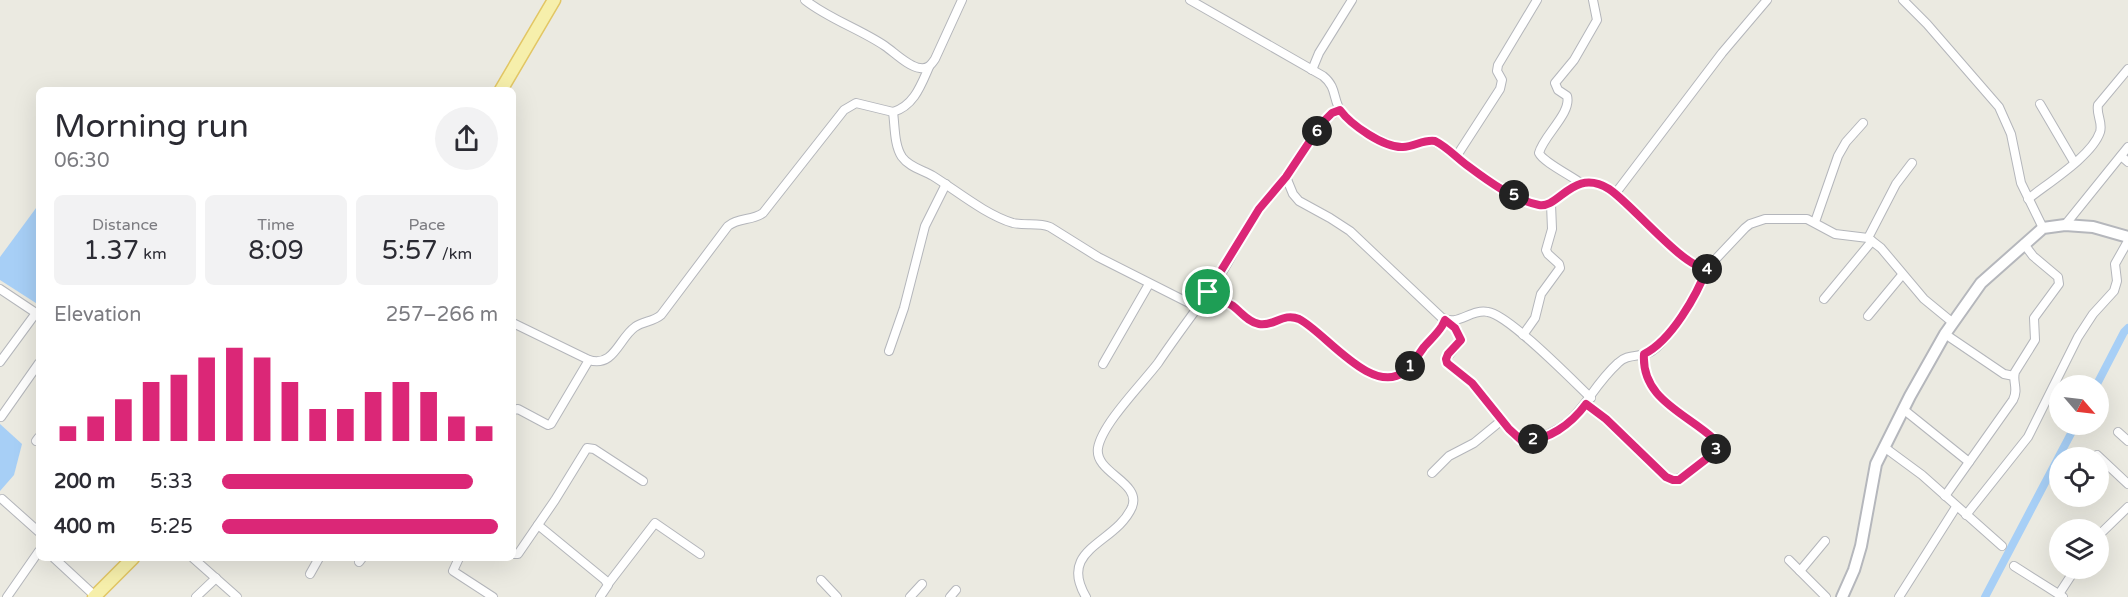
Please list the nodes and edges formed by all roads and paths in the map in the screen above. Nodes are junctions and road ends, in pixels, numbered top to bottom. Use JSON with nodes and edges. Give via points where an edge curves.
{"nodes":[{"id":1,"x":554,"y":0,"type":"edge"},
{"id":2,"x":805,"y":0,"type":"edge"},
{"id":3,"x":962,"y":0,"type":"edge"},
{"id":4,"x":1190,"y":0,"type":"edge"},
{"id":5,"x":1352,"y":0,"type":"edge"},
{"id":6,"x":1537,"y":0,"type":"edge"},
{"id":7,"x":1593,"y":0,"type":"edge"},
{"id":8,"x":1767,"y":0,"type":"edge"},
{"id":9,"x":1903,"y":0,"type":"edge"},
{"id":10,"x":1202,"y":3,"type":"edge"},
{"id":11,"x":929,"y":67,"type":"junction"},
{"id":12,"x":2128,"y":69,"type":"edge"},
{"id":13,"x":1312,"y":70,"type":"junction"},
{"id":14,"x":503,"y":87,"type":"edge"},
{"id":15,"x":2040,"y":104,"type":"dead end"},
{"id":16,"x":1340,"y":110,"type":"junction"},
{"id":17,"x":893,"y":112,"type":"junction"},
{"id":18,"x":1863,"y":123,"type":"dead end"},
{"id":19,"x":2128,"y":147,"type":"edge"},
{"id":20,"x":2121,"y":156,"type":"junction"},
{"id":21,"x":1456,"y":157,"type":"junction"},
{"id":22,"x":2074,"y":162,"type":"junction"},
{"id":23,"x":2128,"y":162,"type":"edge"},
{"id":24,"x":1912,"y":163,"type":"dead end"},
{"id":25,"x":1286,"y":177,"type":"junction"},
{"id":26,"x":946,"y":184,"type":"junction"},
{"id":27,"x":1582,"y":184,"type":"junction"},
{"id":28,"x":1615,"y":194,"type":"junction"},
{"id":29,"x":2028,"y":199,"type":"junction"},
{"id":30,"x":1551,"y":204,"type":"junction"},
{"id":31,"x":1815,"y":222,"type":"junction"},
{"id":32,"x":2065,"y":225,"type":"junction"},
{"id":33,"x":2043,"y":228,"type":"junction"},
{"id":34,"x":2128,"y":237,"type":"edge"},
{"id":35,"x":1870,"y":240,"type":"junction"},
{"id":36,"x":2128,"y":242,"type":"edge"},
{"id":37,"x":2024,"y":244,"type":"junction"},
{"id":38,"x":1707,"y":268,"type":"junction"},
{"id":39,"x":1902,"y":275,"type":"junction"},
{"id":40,"x":1149,"y":284,"type":"junction"},
{"id":41,"x":1,"y":290,"type":"edge"},
{"id":42,"x":1208,"y":292,"type":"junction"},
{"id":43,"x":1824,"y":299,"type":"dead end"},
{"id":44,"x":1197,"y":307,"type":"junction"},
{"id":45,"x":36,"y":313,"type":"edge"},
{"id":46,"x":1868,"y":316,"type":"dead end"},
{"id":47,"x":36,"y":317,"type":"edge"},
{"id":48,"x":1447,"y":321,"type":"junction"},
{"id":49,"x":1952,"y":322,"type":"junction"},
{"id":50,"x":516,"y":324,"type":"edge"},
{"id":51,"x":1945,"y":334,"type":"junction"},
{"id":52,"x":1523,"y":335,"type":"junction"},
{"id":53,"x":889,"y":351,"type":"dead end"},
{"id":54,"x":1644,"y":354,"type":"junction"},
{"id":55,"x":589,"y":360,"type":"junction"},
{"id":56,"x":0,"y":362,"type":"edge"},
{"id":57,"x":1103,"y":364,"type":"dead end"},
{"id":58,"x":36,"y":367,"type":"edge"},
{"id":59,"x":2014,"y":375,"type":"junction"},
{"id":60,"x":1588,"y":401,"type":"junction"},
{"id":61,"x":516,"y":409,"type":"edge"},
{"id":62,"x":1903,"y":409,"type":"junction"},
{"id":63,"x":1,"y":417,"type":"edge"},
{"id":64,"x":1502,"y":420,"type":"junction"},
{"id":65,"x":2118,"y":432,"type":"dead end"},
{"id":66,"x":2128,"y":441,"type":"edge"},
{"id":67,"x":1884,"y":447,"type":"junction"},
{"id":68,"x":1969,"y":462,"type":"junction"},
{"id":69,"x":2109,"y":466,"type":"edge"},
{"id":70,"x":1432,"y":473,"type":"dead end"},
{"id":71,"x":643,"y":481,"type":"dead end"},
{"id":72,"x":2128,"y":484,"type":"edge"},
{"id":73,"x":1945,"y":496,"type":"junction"},
{"id":74,"x":2,"y":499,"type":"dead end"},
{"id":75,"x":1956,"y":507,"type":"junction"},
{"id":76,"x":2128,"y":507,"type":"edge"},
{"id":77,"x":1966,"y":515,"type":"junction"},
{"id":78,"x":538,"y":525,"type":"junction"},
{"id":79,"x":2109,"y":525,"type":"edge"},
{"id":80,"x":36,"y":529,"type":"edge"},
{"id":81,"x":1825,"y":541,"type":"dead end"},
{"id":82,"x":2002,"y":546,"type":"dead end"},
{"id":83,"x":516,"y":554,"type":"edge"},
{"id":84,"x":700,"y":554,"type":"dead end"},
{"id":85,"x":36,"y":555,"type":"edge"},
{"id":86,"x":1789,"y":560,"type":"dead end"},
{"id":87,"x":57,"y":561,"type":"edge"},
{"id":88,"x":131,"y":561,"type":"edge"},
{"id":89,"x":196,"y":561,"type":"edge"},
{"id":90,"x":317,"y":561,"type":"edge"},
{"id":91,"x":458,"y":561,"type":"edge"},
{"id":92,"x":2014,"y":566,"type":"dead end"},
{"id":93,"x":1800,"y":571,"type":"junction"},
{"id":94,"x":310,"y":574,"type":"dead end"},
{"id":95,"x":216,"y":578,"type":"junction"},
{"id":96,"x":2070,"y":579,"type":"edge"},
{"id":97,"x":821,"y":580,"type":"dead end"},
{"id":98,"x":608,"y":584,"type":"junction"},
{"id":99,"x":922,"y":584,"type":"dead end"},
{"id":100,"x":2061,"y":596,"type":"edge"},
{"id":101,"x":7,"y":597,"type":"edge"},
{"id":102,"x":95,"y":597,"type":"edge"},
{"id":103,"x":196,"y":597,"type":"edge"},
{"id":104,"x":237,"y":597,"type":"edge"},
{"id":105,"x":493,"y":597,"type":"edge"},
{"id":106,"x":600,"y":597,"type":"edge"},
{"id":107,"x":837,"y":597,"type":"edge"},
{"id":108,"x":910,"y":597,"type":"edge"},
{"id":109,"x":1086,"y":597,"type":"edge"},
{"id":110,"x":1826,"y":597,"type":"edge"},
{"id":111,"x":1842,"y":597,"type":"edge"},
{"id":112,"x":1899,"y":597,"type":"edge"}],
"edges":[{"from":1,"to":14,"type":"main road"},
{"from":2,"to":11,"type":"street","via":[[915,66]]},
{"from":3,"to":11,"type":"street"},
{"from":4,"to":10,"type":"street"},
{"from":5,"to":13,"type":"street"},
{"from":6,"to":21,"type":"street","via":[[1498,65],[1500,89]]},
{"from":7,"to":27,"type":"street","via":[[1597,20],[1574,60],[1555,83],[1567,96],[1567,105],[1539,153]]},
{"from":8,"to":28,"type":"street"},
{"from":9,"to":29,"type":"street","via":[[1999,107],[2011,134]]},
{"from":10,"to":13,"type":"street"},
{"from":11,"to":17,"type":"street","via":[[913,99]]},
{"from":12,"to":22,"type":"street","via":[[2098,105],[2099,135]]},
{"from":13,"to":16,"type":"street","via":[[1329,81]]},
{"from":15,"to":22,"type":"street"},
{"from":16,"to":21,"type":"street","via":[[1387,145],[1403,147],[1429,140]]},
{"from":16,"to":25,"type":"street","via":[[1322,123]]},
{"from":17,"to":26,"type":"street","via":[[902,157]]},
{"from":17,"to":55,"type":"street","via":[[862,103],[850,105],[763,213],[753,219],[734,221],[722,232],[661,315],[638,324],[606,360]]},
{"from":18,"to":31,"type":"street","via":[[1838,156]]},
{"from":19,"to":20,"type":"street"},
{"from":20,"to":23,"type":"street"},
{"from":20,"to":32,"type":"street"},
{"from":21,"to":30,"type":"street","via":[[1517,197],[1542,206]]},
{"from":22,"to":29,"type":"street"},
{"from":24,"to":35,"type":"street","via":[[1896,184]]},
{"from":25,"to":42,"type":"street","via":[[1259,209]]},
{"from":25,"to":48,"type":"street","via":[[1299,201],[1350,231]]},
{"from":26,"to":40,"type":"street","via":[[1012,223],[1050,227]]},
{"from":26,"to":53,"type":"street","via":[[925,226]]},
{"from":27,"to":28,"type":"street","via":[[1600,185]]},
{"from":27,"to":30,"type":"street","via":[[1565,191]]},
{"from":28,"to":38,"type":"street","via":[[1687,259]]},
{"from":29,"to":33,"type":"street"},
{"from":30,"to":52,"type":"street","via":[[1552,229],[1546,250],[1560,268],[1541,294],[1535,318]]},
{"from":31,"to":35,"type":"street","via":[[1835,234]]},
{"from":31,"to":38,"type":"street","via":[[1792,218],[1750,224]]},
{"from":32,"to":33,"type":"street"},
{"from":32,"to":34,"type":"street","via":[[2093,227]]},
{"from":33,"to":37,"type":"street"},
{"from":35,"to":39,"type":"street"},
{"from":35,"to":43,"type":"street"},
{"from":36,"to":77,"type":"street","via":[[2115,264],[2114,291],[2078,337],[2028,437]]},
{"from":37,"to":49,"type":"street","via":[[1981,283]]},
{"from":37,"to":59,"type":"street","via":[[2060,280],[2034,318],[2035,340]]},
{"from":38,"to":54,"type":"street","via":[[1677,322],[1658,345]]},
{"from":39,"to":46,"type":"street"},
{"from":39,"to":49,"type":"street"},
{"from":40,"to":44,"type":"street"},
{"from":40,"to":57,"type":"street"},
{"from":41,"to":45,"type":"street"},
{"from":42,"to":44,"type":"street"},
{"from":42,"to":48,"type":"street","via":[[1259,324],[1289,316],[1297,318],[1363,369],[1385,377],[1404,372]]},
{"from":44,"to":109,"type":"street","via":[[1116,415],[1098,448],[1099,459],[1129,490],[1133,506],[1113,532],[1081,560],[1077,576]]},
{"from":47,"to":56,"type":"street"},
{"from":48,"to":52,"type":"street","via":[[1487,311]]},
{"from":48,"to":64,"type":"street","via":[[1461,340],[1448,354],[1447,363],[1472,383]]},
{"from":49,"to":51,"type":"street"},
{"from":50,"to":55,"type":"street"},
{"from":51,"to":59,"type":"street","via":[[2004,374]]},
{"from":51,"to":62,"type":"street"},
{"from":52,"to":60,"type":"street"},
{"from":54,"to":60,"type":"street","via":[[1631,355],[1619,362]]},
{"from":54,"to":60,"type":"street","via":[[1643,366],[1651,388],[1714,439],[1714,453],[1679,480],[1673,480]]},
{"from":55,"to":61,"type":"street","via":[[551,424]]},
{"from":58,"to":63,"type":"street"},
{"from":59,"to":68,"type":"street","via":[[2017,390],[2013,400]]},
{"from":60,"to":64,"type":"street","via":[[1563,427],[1527,441],[1515,436]]},
{"from":62,"to":67,"type":"street"},
{"from":62,"to":68,"type":"street"},
{"from":64,"to":70,"type":"street","via":[[1474,443],[1449,456]]},
{"from":65,"to":66,"type":"street"},
{"from":67,"to":73,"type":"street"},
{"from":67,"to":111,"type":"street","via":[[1874,472],[1854,570]]},
{"from":68,"to":73,"type":"street"},
{"from":69,"to":72,"type":"street"},
{"from":71,"to":78,"type":"street","via":[[587,448]]},
{"from":73,"to":75,"type":"street"},
{"from":74,"to":80,"type":"street"},
{"from":75,"to":77,"type":"street"},
{"from":75,"to":112,"type":"street"},
{"from":76,"to":79,"type":"street"},
{"from":77,"to":82,"type":"street"},
{"from":78,"to":83,"type":"street"},
{"from":78,"to":98,"type":"street"},
{"from":81,"to":93,"type":"street"},
{"from":84,"to":98,"type":"street","via":[[655,523]]},
{"from":85,"to":101,"type":"street"},
{"from":86,"to":93,"type":"street"},
{"from":87,"to":102,"type":"street"},
{"from":88,"to":102,"type":"main road"},
{"from":89,"to":95,"type":"street"},
{"from":90,"to":94,"type":"street"},
{"from":91,"to":105,"type":"street","via":[[453,571]]},
{"from":92,"to":100,"type":"street"},
{"from":93,"to":110,"type":"street"},
{"from":95,"to":103,"type":"street"},
{"from":95,"to":104,"type":"street"},
{"from":96,"to":100,"type":"street"},
{"from":97,"to":107,"type":"street"},
{"from":98,"to":106,"type":"street"},
{"from":99,"to":108,"type":"street"}]}
